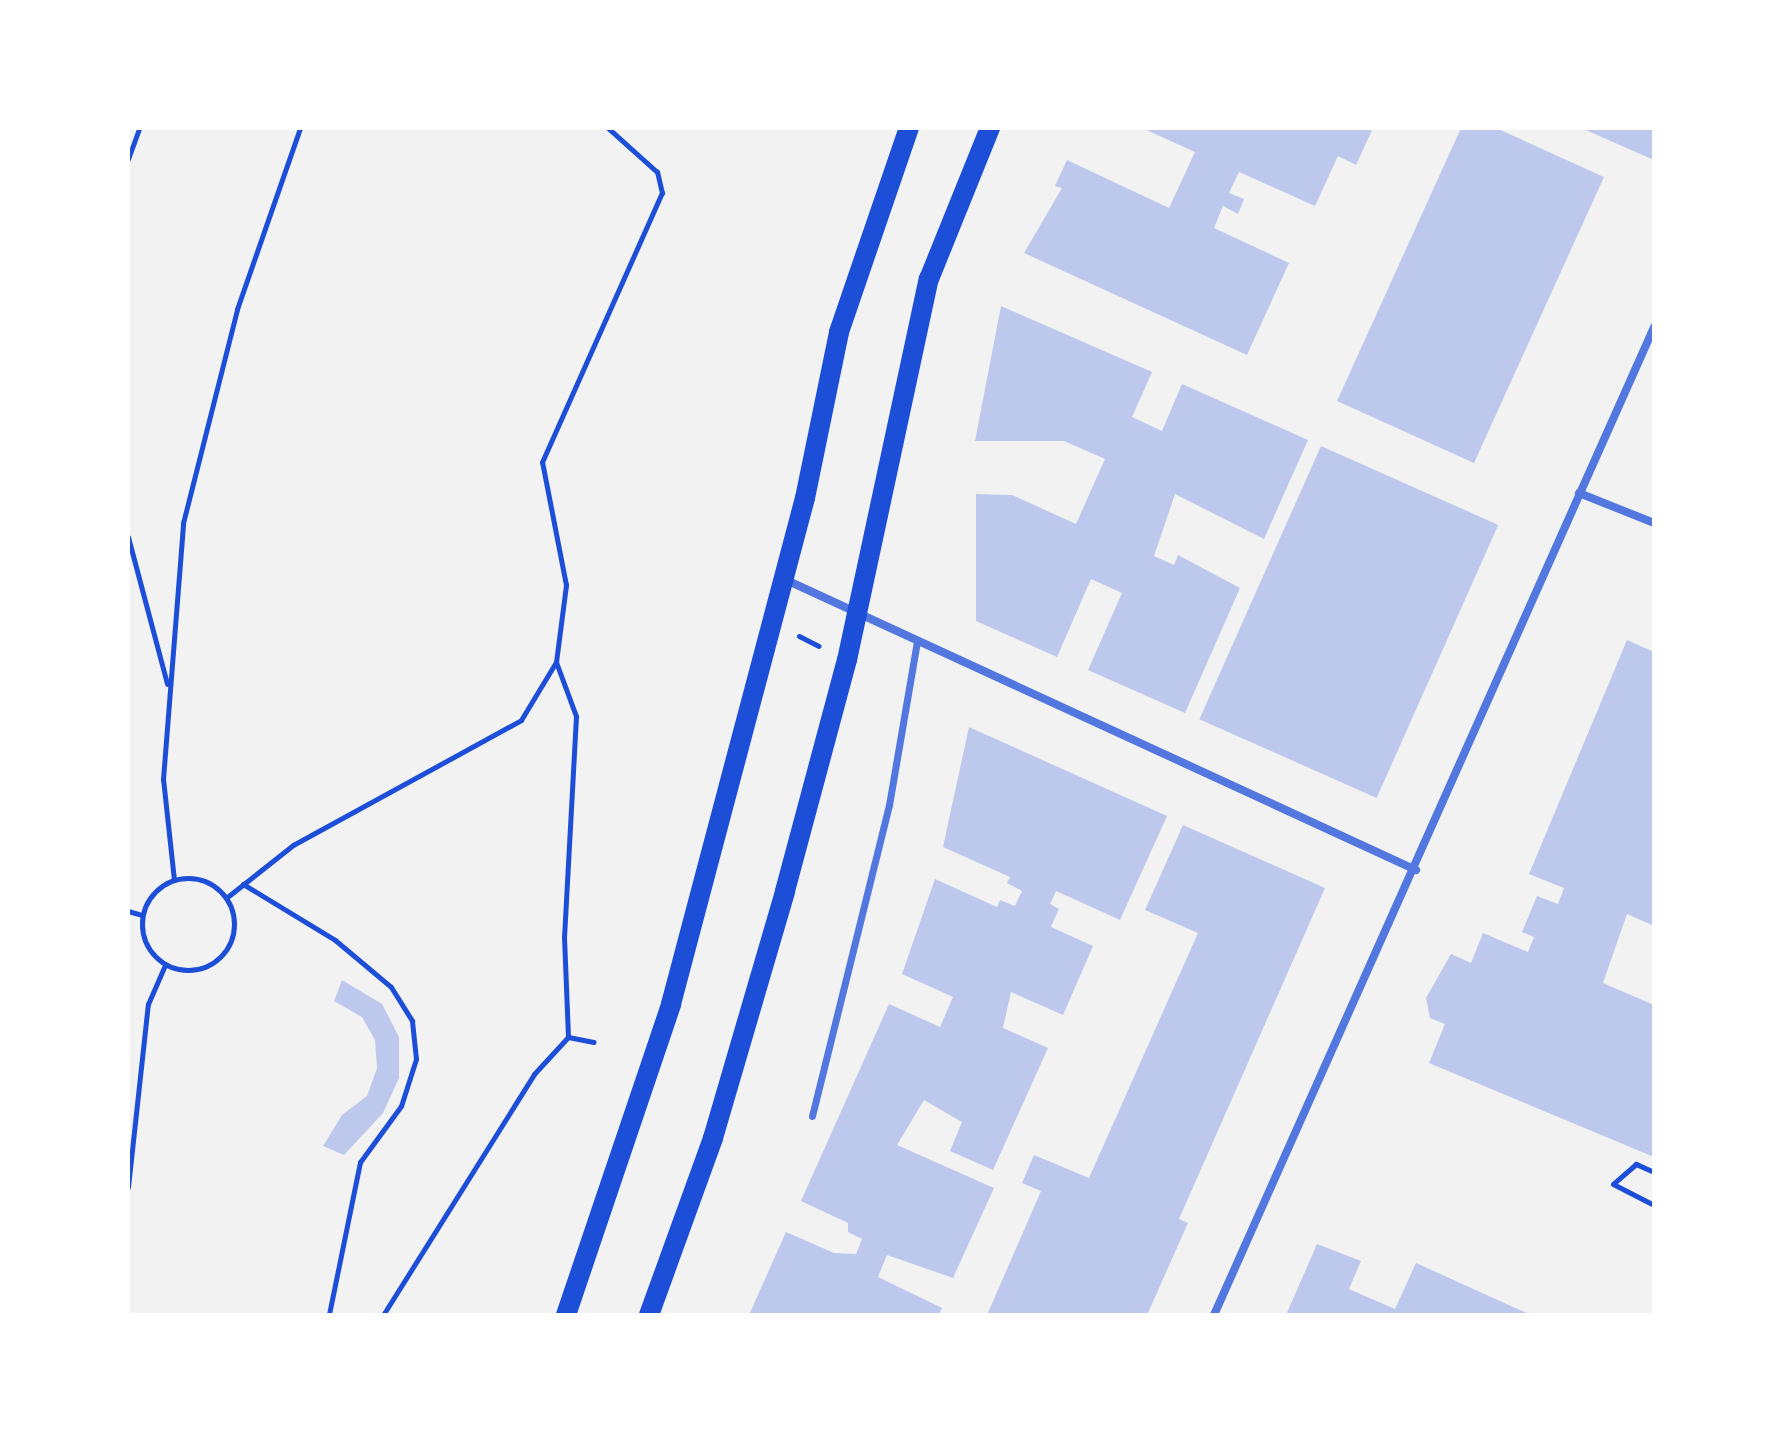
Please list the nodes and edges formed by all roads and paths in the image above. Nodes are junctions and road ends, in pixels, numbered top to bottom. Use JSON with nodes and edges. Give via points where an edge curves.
{"nodes":[{"id":1,"x":139,"y":128,"type":"edge"},
{"id":2,"x":300,"y":128,"type":"edge"},
{"id":3,"x":608,"y":128,"type":"edge"},
{"id":4,"x":909,"y":128,"type":"edge"},
{"id":5,"x":990,"y":128,"type":"edge"},
{"id":6,"x":128,"y":159,"type":"edge"},
{"id":7,"x":1654,"y":327,"type":"edge"},
{"id":8,"x":1579,"y":493,"type":"junction"},
{"id":9,"x":1654,"y":523,"type":"edge"},
{"id":10,"x":128,"y":537,"type":"edge"},
{"id":11,"x":783,"y":579,"type":"junction"},
{"id":12,"x":857,"y":614,"type":"junction"},
{"id":13,"x":798,"y":635,"type":"dead end"},
{"id":14,"x":917,"y":642,"type":"junction"},
{"id":15,"x":828,"y":650,"type":"dead end"},
{"id":16,"x":556,"y":662,"type":"junction"},
{"id":17,"x":168,"y":688,"type":"junction"},
{"id":18,"x":1416,"y":870,"type":"junction"},
{"id":19,"x":174,"y":880,"type":"junction"},
{"id":20,"x":243,"y":884,"type":"junction"},
{"id":21,"x":226,"y":898,"type":"junction"},
{"id":22,"x":128,"y":911,"type":"edge"},
{"id":23,"x":142,"y":915,"type":"junction"},
{"id":24,"x":165,"y":965,"type":"junction"},
{"id":25,"x":568,"y":1037,"type":"junction"},
{"id":26,"x":594,"y":1042,"type":"dead end"},
{"id":27,"x":812,"y":1116,"type":"dead end"},
{"id":28,"x":1654,"y":1172,"type":"edge"},
{"id":29,"x":128,"y":1187,"type":"edge"},
{"id":30,"x":1654,"y":1203,"type":"edge"},
{"id":31,"x":329,"y":1315,"type":"edge"},
{"id":32,"x":383,"y":1315,"type":"edge"},
{"id":33,"x":566,"y":1315,"type":"edge"},
{"id":34,"x":649,"y":1315,"type":"edge"},
{"id":35,"x":1214,"y":1315,"type":"edge"}],
"edges":[{"from":1,"to":6,"type":"path"},
{"from":2,"to":17,"type":"path","via":[[263,227],[203,436],[183,523]]},
{"from":3,"to":16,"type":"path","via":[[657,172],[662,193],[542,462],[566,585]]},
{"from":4,"to":11,"type":"main road","via":[[851,288]]},
{"from":5,"to":12,"type":"main road","via":[[954,206],[918,319]]},
{"from":7,"to":8,"type":"street"},
{"from":8,"to":9,"type":"street"},
{"from":8,"to":18,"type":"street"},
{"from":10,"to":17,"type":"path"},
{"from":11,"to":12,"type":"street"},
{"from":11,"to":33,"type":"main road","via":[[671,1004]]},
{"from":12,"to":14,"type":"street"},
{"from":12,"to":34,"type":"main road","via":[[754,999],[687,1219]]},
{"from":13,"to":15,"type":"path"},
{"from":14,"to":18,"type":"street"},
{"from":14,"to":27,"type":"street","via":[[889,805]]},
{"from":16,"to":20,"type":"path","via":[[521,720],[293,845]]},
{"from":16,"to":25,"type":"path","via":[[576,716],[564,937]]},
{"from":17,"to":19,"type":"path","via":[[163,779]]},
{"from":18,"to":35,"type":"street"},
{"from":19,"to":21,"type":"path","via":[[200,879]]},
{"from":19,"to":23,"type":"path","via":[[156,890]]},
{"from":20,"to":21,"type":"path"},
{"from":20,"to":31,"type":"path","via":[[335,940],[391,987],[412,1021],[416,1059],[401,1106],[360,1162]]},
{"from":21,"to":24,"type":"path","via":[[234,928],[221,957],[193,970]]},
{"from":22,"to":23,"type":"path"},
{"from":23,"to":24,"type":"path","via":[[145,943]]},
{"from":24,"to":29,"type":"path","via":[[148,1004]]},
{"from":25,"to":26,"type":"path"},
{"from":25,"to":32,"type":"path","via":[[534,1074]]},
{"from":28,"to":30,"type":"path","via":[[1636,1164],[1614,1179],[1616,1189]]}]}
